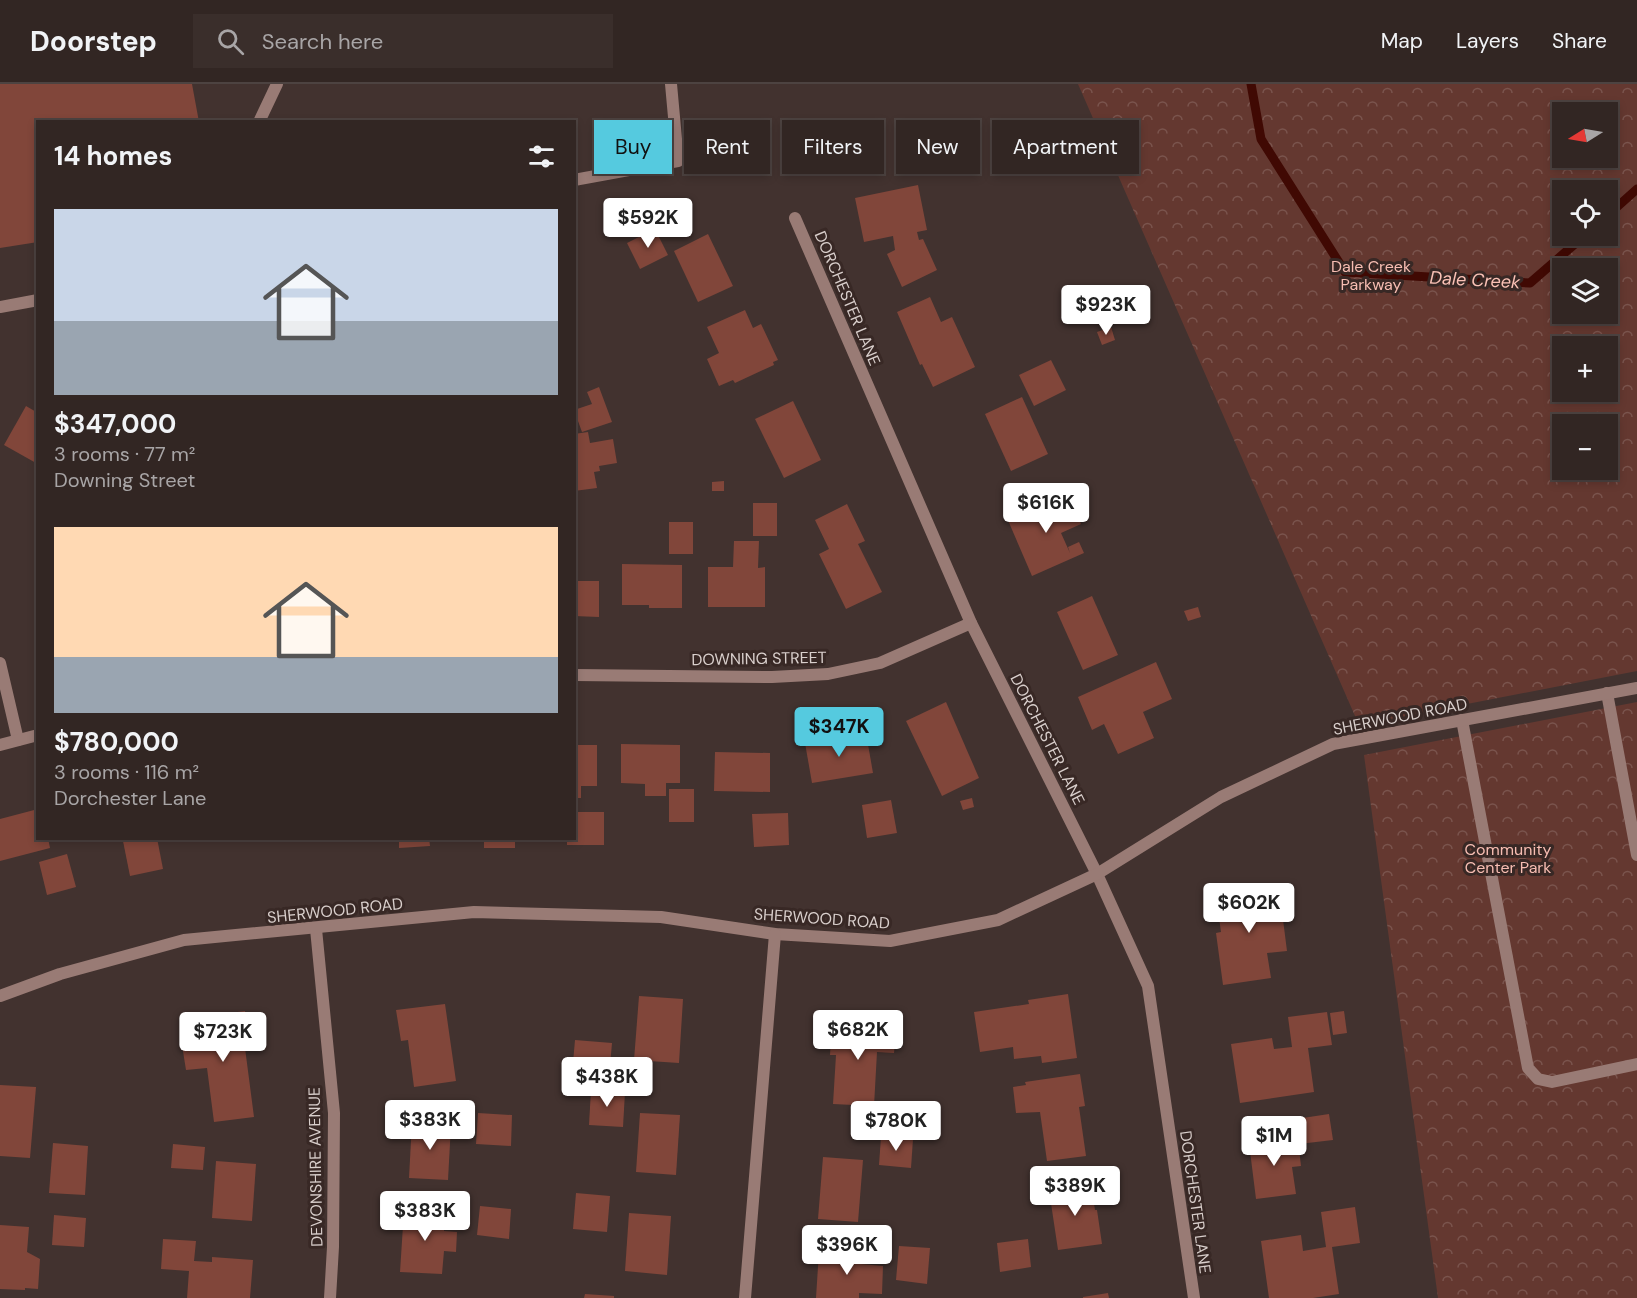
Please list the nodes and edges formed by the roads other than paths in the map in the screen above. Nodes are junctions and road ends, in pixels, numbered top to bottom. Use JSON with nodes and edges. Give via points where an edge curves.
{"nodes":[{"id":1,"x":277,"y":84,"type":"edge"},
{"id":2,"x":671,"y":84,"type":"edge"},
{"id":3,"x":260,"y":120,"type":"edge"},
{"id":4,"x":576,"y":180,"type":"edge"},
{"id":5,"x":795,"y":218,"type":"dead end"},
{"id":6,"x":36,"y":300,"type":"edge"},
{"id":7,"x":0,"y":307,"type":"edge"},
{"id":8,"x":971,"y":623,"type":"junction"},
{"id":9,"x":0,"y":663,"type":"edge"},
{"id":10,"x":576,"y":675,"type":"edge"},
{"id":11,"x":1637,"y":688,"type":"edge"},
{"id":12,"x":1607,"y":693,"type":"junction"},
{"id":13,"x":1462,"y":720,"type":"junction"},
{"id":14,"x":36,"y":736,"type":"edge"},
{"id":15,"x":18,"y":740,"type":"junction"},
{"id":16,"x":0,"y":745,"type":"edge"},
{"id":17,"x":1637,"y":855,"type":"edge"},
{"id":18,"x":1097,"y":874,"type":"junction"},
{"id":19,"x":316,"y":929,"type":"junction"},
{"id":20,"x":775,"y":934,"type":"junction"},
{"id":21,"x":0,"y":996,"type":"edge"},
{"id":22,"x":1637,"y":1064,"type":"edge"},
{"id":23,"x":330,"y":1298,"type":"edge"},
{"id":24,"x":745,"y":1298,"type":"edge"},
{"id":25,"x":1194,"y":1298,"type":"edge"}],
"edges":[{"from":1,"to":3,"type":"street"},
{"from":2,"to":4,"type":"street","via":[[678,161]]},
{"from":5,"to":8,"type":"street","name":"DORCHESTER LANE"},
{"from":6,"to":7,"type":"street"},
{"from":8,"to":10,"type":"street","name":"DOWNING STREET","via":[[880,663],[828,674]]},
{"from":8,"to":18,"type":"street","name":"DORCHESTER LANE"},
{"from":9,"to":15,"type":"street"},
{"from":11,"to":12,"type":"street","name":"SHERWOOD ROAD"},
{"from":12,"to":13,"type":"street","name":"SHERWOOD ROAD"},
{"from":12,"to":17,"type":"street"},
{"from":13,"to":18,"type":"street","name":"SHERWOOD ROAD","via":[[1334,744],[1221,797]]},
{"from":13,"to":22,"type":"street","via":[[1528,1068],[1538,1079],[1552,1082]]},
{"from":14,"to":15,"type":"street"},
{"from":15,"to":16,"type":"street"},
{"from":18,"to":20,"type":"street","name":"SHERWOOD ROAD","via":[[998,920],[890,941]]},
{"from":18,"to":25,"type":"street","name":"DORCHESTER LANE","via":[[1148,986]]},
{"from":19,"to":20,"type":"street","name":"SHERWOOD ROAD","via":[[474,912],[661,918]]},
{"from":19,"to":21,"type":"street","name":"SHERWOOD ROAD","via":[[184,940],[60,974]]},
{"from":19,"to":23,"type":"street","name":"DEVONSHIRE AVENUE","via":[[334,1113]]},
{"from":20,"to":24,"type":"street"}]}
